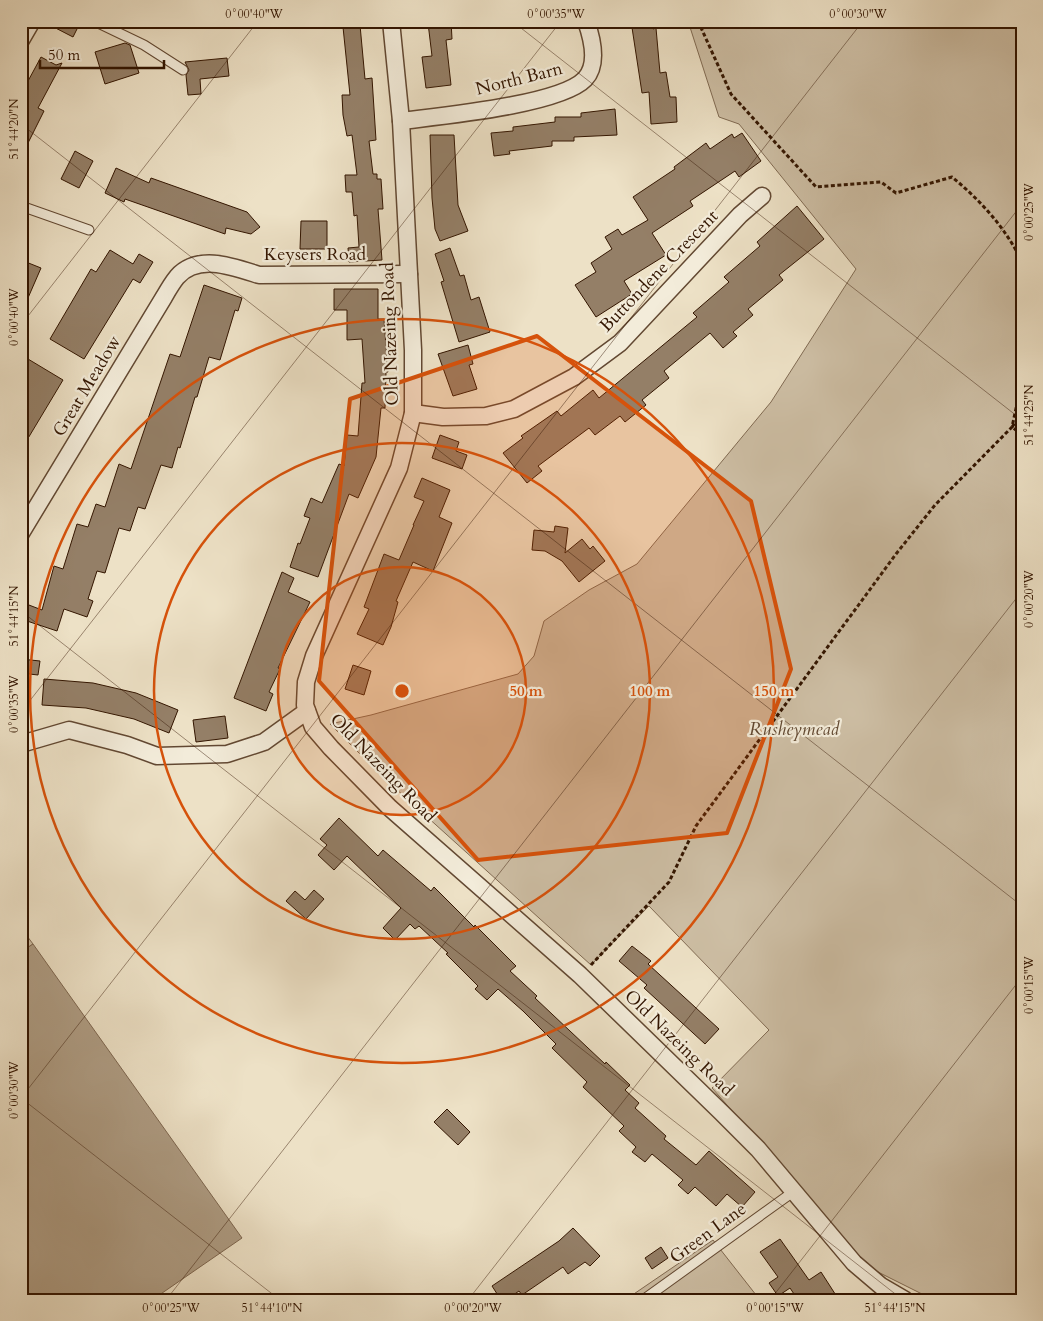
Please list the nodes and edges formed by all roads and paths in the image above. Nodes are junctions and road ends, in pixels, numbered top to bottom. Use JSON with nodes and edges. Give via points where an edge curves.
{"nodes":[{"id":1,"x":32,"y":21,"type":"edge"},
{"id":2,"x":94,"y":21,"type":"edge"},
{"id":3,"x":391,"y":21,"type":"edge"},
{"id":4,"x":586,"y":21,"type":"edge"},
{"id":5,"x":698,"y":21,"type":"edge"},
{"id":6,"x":21,"y":40,"type":"edge"},
{"id":7,"x":183,"y":70,"type":"dead end"},
{"id":8,"x":401,"y":121,"type":"junction"},
{"id":9,"x":762,"y":196,"type":"dead end"},
{"id":10,"x":21,"y":206,"type":"edge"},
{"id":11,"x":89,"y":230,"type":"dead end"},
{"id":12,"x":1022,"y":262,"type":"edge"},
{"id":13,"x":193,"y":266,"type":"joint"},
{"id":14,"x":409,"y":274,"type":"junction"},
{"id":15,"x":1022,"y":381,"type":"edge"},
{"id":16,"x":412,"y":413,"type":"junction"},
{"id":17,"x":1022,"y":413,"type":"edge"},
{"id":18,"x":1012,"y":427,"type":"junction"},
{"id":19,"x":1022,"y":435,"type":"edge"},
{"id":20,"x":21,"y":533,"type":"edge"},
{"id":21,"x":307,"y":711,"type":"junction"},
{"id":22,"x":21,"y":744,"type":"edge"},
{"id":23,"x":580,"y":975,"type":"junction"},
{"id":24,"x":793,"y":1192,"type":"junction"},
{"id":25,"x":642,"y":1300,"type":"edge"},
{"id":26,"x":905,"y":1300,"type":"edge"}],
"edges":[{"from":1,"to":6,"type":"street"},
{"from":2,"to":7,"type":"lane","via":[[144,45]]},
{"from":3,"to":8,"type":"street","name":"Old Nazeing Road"},
{"from":4,"to":8,"type":"street","name":"North Barn","via":[[592,38],[593,60],[586,78],[571,90],[506,106]]},
{"from":5,"to":12,"type":"path","via":[[731,94],[816,187],[881,182],[896,193],[952,177],[981,201]]},
{"from":8,"to":14,"type":"street","name":"Old Nazeing Road"},
{"from":9,"to":16,"type":"street","name":"Buttondene Crescent","via":[[740,215],[620,344],[574,377],[514,409],[486,416],[443,417]]},
{"from":10,"to":11,"type":"lane"},
{"from":13,"to":14,"type":"street","name":"Keysers Road","via":[[210,263],[259,275]]},
{"from":13,"to":20,"type":"street","name":"Great Meadow","via":[[178,276],[164,297]]},
{"from":14,"to":16,"type":"street","name":"Old Nazeing Road"},
{"from":15,"to":18,"type":"path"},
{"from":16,"to":21,"type":"street","name":"Old Nazeing Road","via":[[399,468],[314,656],[306,682]]},
{"from":17,"to":18,"type":"path"},
{"from":18,"to":19,"type":"path"},
{"from":18,"to":23,"type":"path","via":[[935,505],[896,554],[696,826],[669,882]]},
{"from":21,"to":22,"type":"street","via":[[264,742],[227,754],[157,756],[69,730]]},
{"from":21,"to":23,"type":"street","name":"Old Nazeing Road","via":[[313,727],[390,808]]},
{"from":23,"to":24,"type":"street","name":"Old Nazeing Road","via":[[746,1137]]},
{"from":24,"to":25,"type":"lane","name":"Green Lane"},
{"from":24,"to":26,"type":"street","name":"Old Nazeing Road","via":[[854,1263],[881,1286]]}]}
